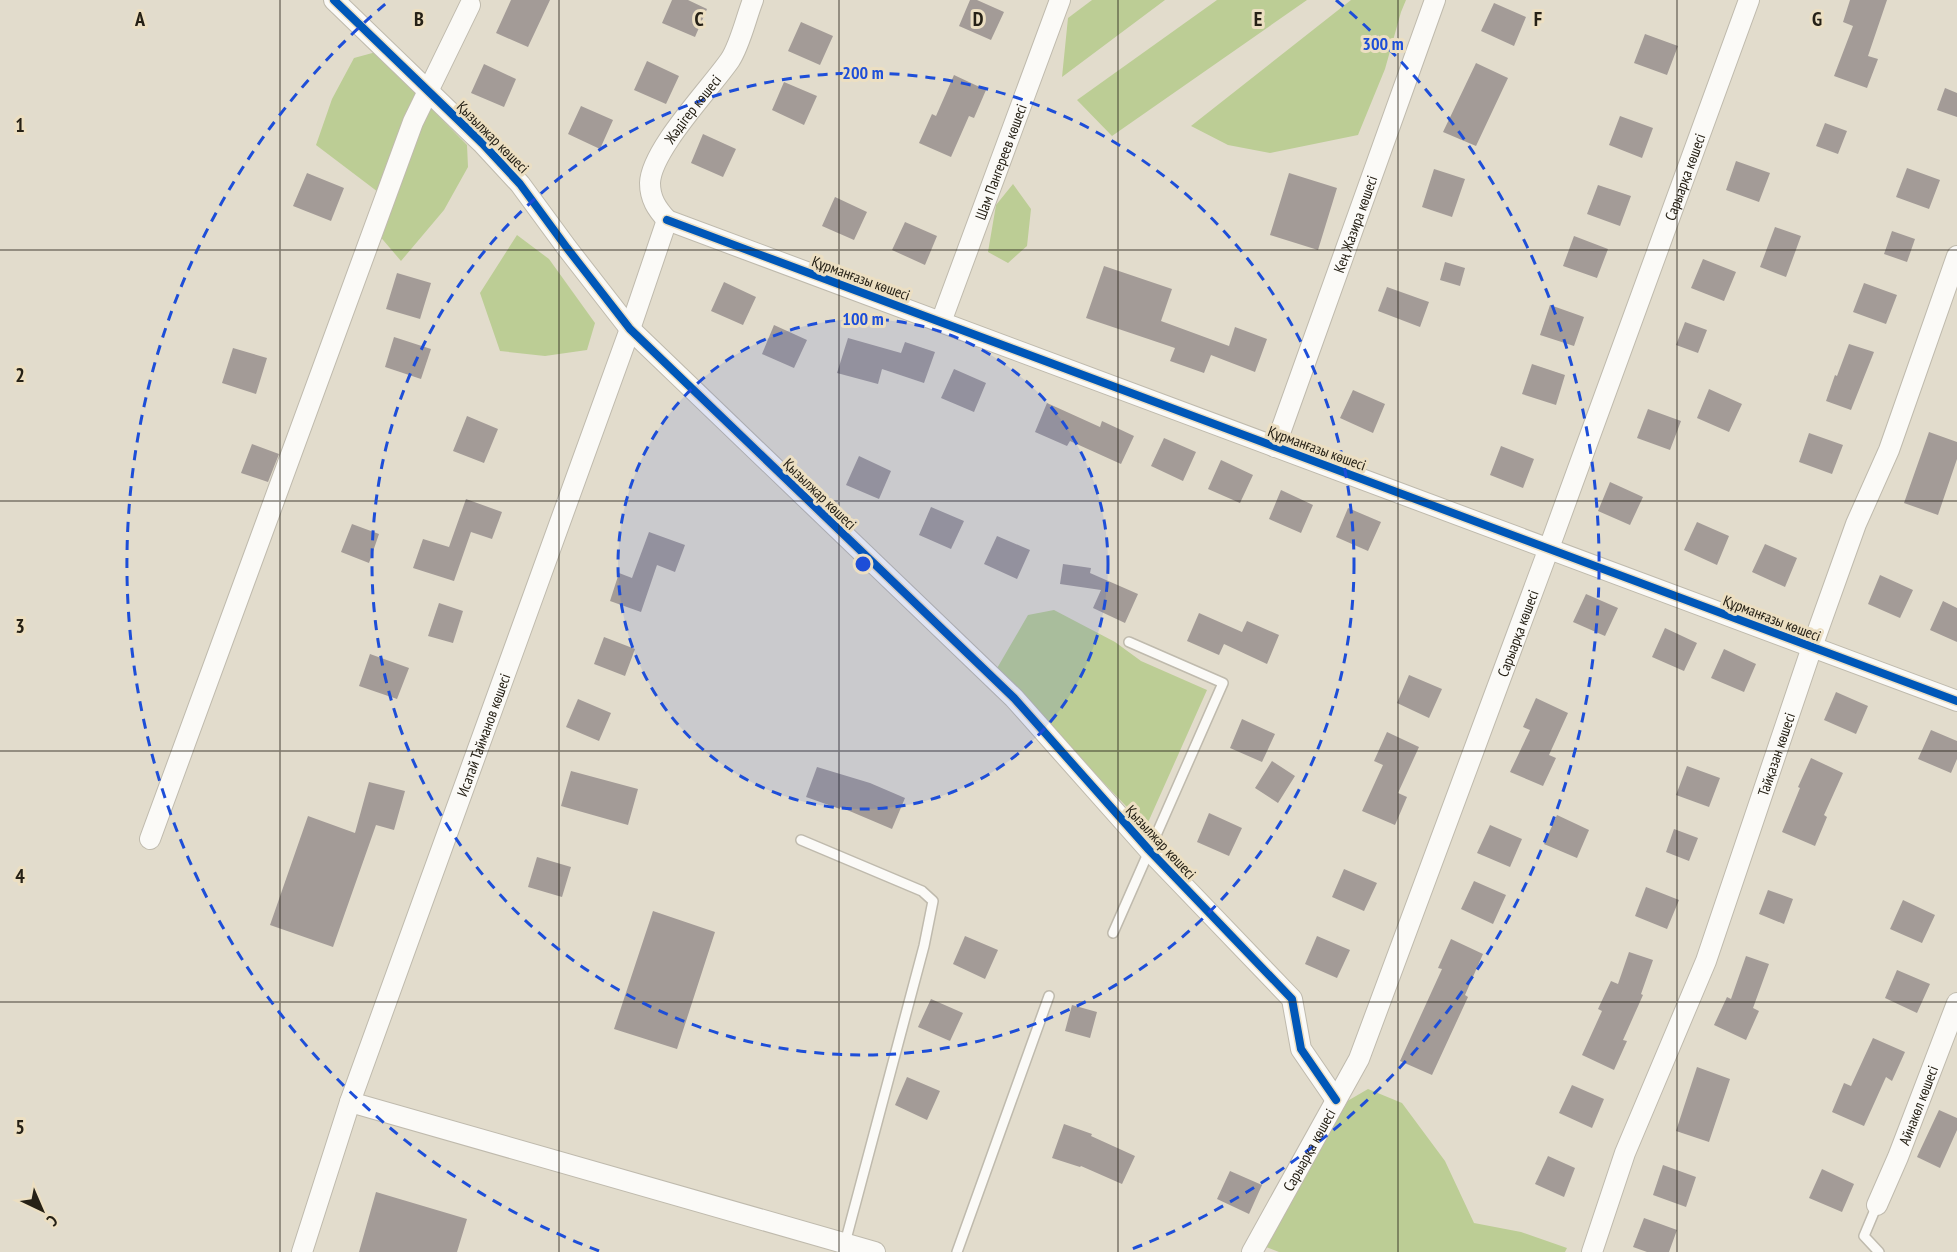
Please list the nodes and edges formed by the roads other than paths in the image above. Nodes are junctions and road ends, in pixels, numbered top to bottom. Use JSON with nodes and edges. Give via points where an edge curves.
{"nodes":[{"id":1,"x":334,"y":0,"type":"edge"},
{"id":2,"x":753,"y":0,"type":"edge"},
{"id":3,"x":1060,"y":0,"type":"edge"},
{"id":4,"x":1435,"y":0,"type":"edge"},
{"id":5,"x":1749,"y":0,"type":"edge"},
{"id":6,"x":470,"y":5,"type":"dead end"},
{"id":7,"x":428,"y":92,"type":"junction"},
{"id":8,"x":667,"y":220,"type":"junction"},
{"id":9,"x":1957,"y":256,"type":"edge"},
{"id":10,"x":941,"y":322,"type":"junction"},
{"id":11,"x":630,"y":329,"type":"junction"},
{"id":12,"x":1275,"y":447,"type":"junction"},
{"id":13,"x":1550,"y":548,"type":"junction"},
{"id":14,"x":1129,"y":642,"type":"dead end"},
{"id":15,"x":1812,"y":647,"type":"junction"},
{"id":16,"x":1957,"y":701,"type":"edge"},
{"id":17,"x":150,"y":839,"type":"dead end"},
{"id":18,"x":801,"y":840,"type":"dead end"},
{"id":19,"x":1149,"y":850,"type":"junction"},
{"id":20,"x":1113,"y":933,"type":"dead end"},
{"id":21,"x":1049,"y":996,"type":"dead end"},
{"id":22,"x":1957,"y":1003,"type":"edge"},
{"id":23,"x":1336,"y":1100,"type":"junction"},
{"id":24,"x":350,"y":1102,"type":"junction"},
{"id":25,"x":1877,"y":1205,"type":"joint"},
{"id":26,"x":845,"y":1243,"type":"junction"},
{"id":27,"x":302,"y":1252,"type":"edge"},
{"id":28,"x":875,"y":1252,"type":"edge"},
{"id":29,"x":957,"y":1252,"type":"edge"},
{"id":30,"x":1252,"y":1252,"type":"edge"},
{"id":31,"x":1592,"y":1252,"type":"edge"},
{"id":32,"x":1880,"y":1252,"type":"edge"}],
"edges":[{"from":1,"to":7,"type":"street","name":"Қызылжар көшесі"},
{"from":2,"to":8,"type":"street","name":"Жәдігер көшесі","via":[[731,58],[658,156],[650,182],[654,204]]},
{"from":3,"to":10,"type":"street","name":"Шам Пангереев көшесі"},
{"from":4,"to":12,"type":"street","name":"Кең Жазира көшесі"},
{"from":5,"to":13,"type":"street","name":"Сарыарқа көшесі"},
{"from":6,"to":7,"type":"street"},
{"from":7,"to":11,"type":"street","name":"Қызылжар көшесі","via":[[520,184]]},
{"from":7,"to":17,"type":"street","via":[[413,122]]},
{"from":8,"to":10,"type":"street","name":"Құрманғазы көшесі"},
{"from":8,"to":11,"type":"street","name":"Исатай Тайманов көшесі"},
{"from":9,"to":15,"type":"street","name":"Тайқазан көшесі","via":[[1889,450],[1856,524]]},
{"from":10,"to":12,"type":"street","name":"Құрманғазы көшесі"},
{"from":11,"to":19,"type":"street","name":"Қызылжар көшесі","via":[[1014,698]]},
{"from":11,"to":24,"type":"street","name":"Исатай Тайманов көшесі"},
{"from":12,"to":13,"type":"street","name":"Құрманғазы көшесі"},
{"from":13,"to":15,"type":"street","name":"Құрманғазы көшесі"},
{"from":13,"to":23,"type":"street","name":"Сарыарқа көшесі","via":[[1359,1059]]},
{"from":14,"to":19,"type":"lane","via":[[1223,683]]},
{"from":15,"to":16,"type":"street","name":"Құрманғазы көшесі"},
{"from":15,"to":31,"type":"street","name":"Тайқазан көшесі","via":[[1706,961],[1625,1153]]},
{"from":18,"to":26,"type":"lane","via":[[922,891],[933,901]]},
{"from":19,"to":20,"type":"lane"},
{"from":19,"to":23,"type":"street","name":"Қызылжар көшесі","via":[[1292,999],[1301,1049]]},
{"from":21,"to":29,"type":"lane"},
{"from":22,"to":25,"type":"street","name":"Айнакөл көшесі"},
{"from":23,"to":30,"type":"street","name":"Сарыарқа көшесі"},
{"from":24,"to":26,"type":"street"},
{"from":24,"to":27,"type":"street","name":"Исатай Тайманов көшесі"},
{"from":25,"to":32,"type":"lane","via":[[1864,1236]]},
{"from":26,"to":28,"type":"street"}]}
